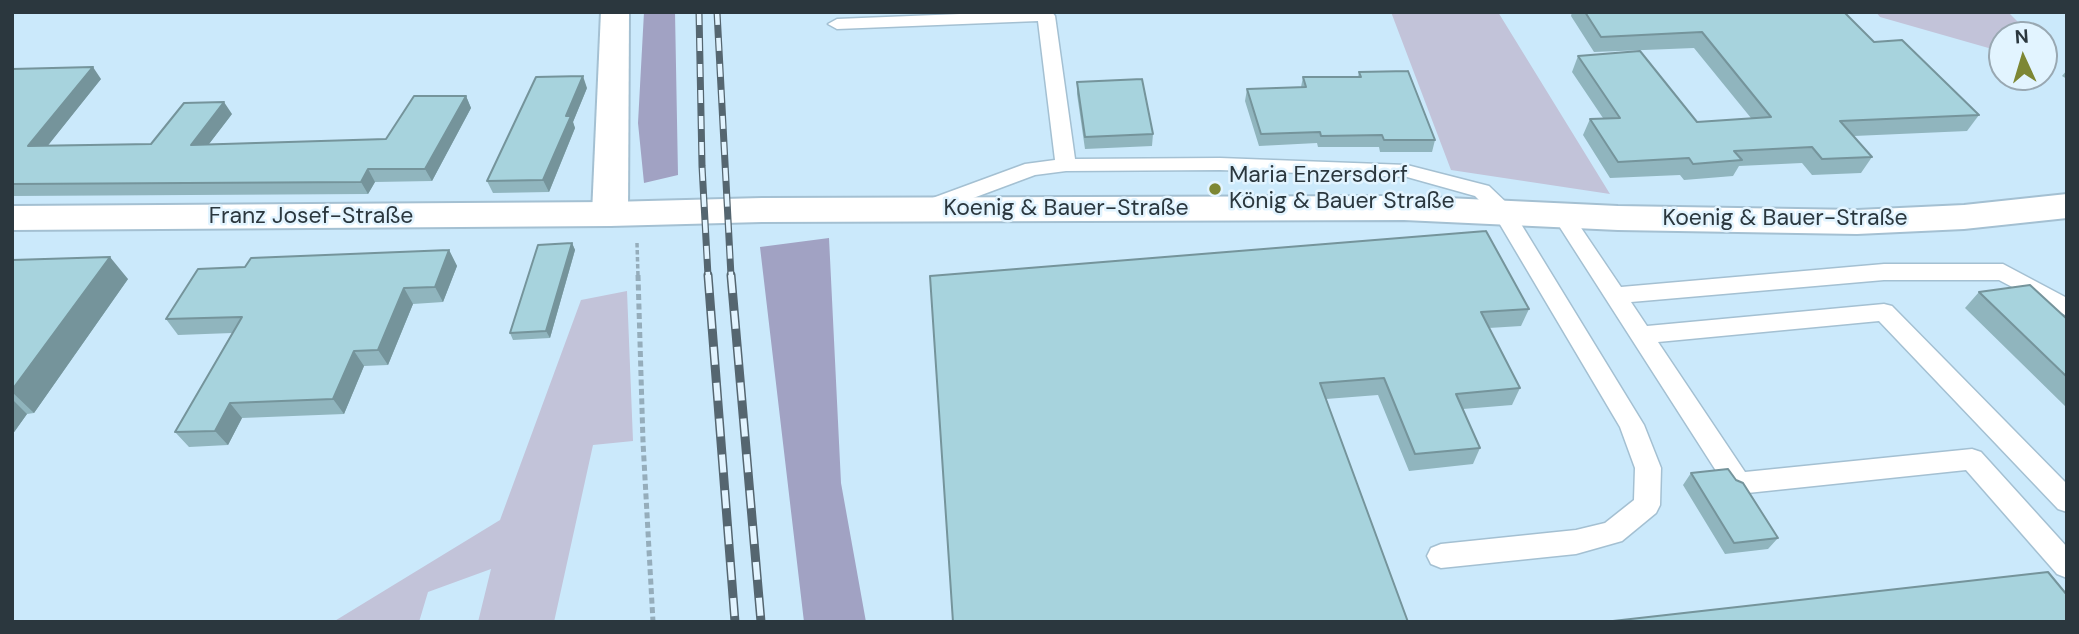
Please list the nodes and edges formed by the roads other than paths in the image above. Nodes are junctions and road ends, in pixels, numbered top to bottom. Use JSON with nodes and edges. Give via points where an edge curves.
{"nodes":[{"id":1,"x":615,"y":12,"type":"edge"},
{"id":2,"x":837,"y":24,"type":"dead end"},
{"id":3,"x":1066,"y":165,"type":"junction"},
{"id":4,"x":2067,"y":206,"type":"edge"},
{"id":5,"x":923,"y":209,"type":"junction"},
{"id":6,"x":1503,"y":211,"type":"junction"},
{"id":7,"x":610,"y":214,"type":"junction"},
{"id":8,"x":1562,"y":215,"type":"junction"},
{"id":9,"x":12,"y":218,"type":"edge"},
{"id":10,"x":1615,"y":295,"type":"junction"},
{"id":11,"x":2067,"y":308,"type":"edge"},
{"id":12,"x":1641,"y":335,"type":"junction"},
{"id":13,"x":2067,"y":501,"type":"edge"},
{"id":14,"x":1441,"y":556,"type":"dead end"},
{"id":15,"x":2067,"y":566,"type":"edge"}],
"edges":[{"from":1,"to":7,"type":"street"},
{"from":2,"to":3,"type":"lane","via":[[1046,16]]},
{"from":3,"to":5,"type":"lane","name":"Koenig & Bauer-Straße","via":[[1032,169]]},
{"from":3,"to":6,"type":"lane","name":"Koenig & Bauer-Straße","via":[[1220,164],[1407,171],[1482,191]]},
{"from":4,"to":8,"type":"street","name":"Koenig & Bauer-Straße","via":[[1857,222]]},
{"from":5,"to":6,"type":"street","name":"Koenig & Bauer-Straße"},
{"from":5,"to":7,"type":"street","name":"Koenig & Bauer-Straße"},
{"from":6,"to":8,"type":"street","name":"Koenig & Bauer-Straße"},
{"from":6,"to":14,"type":"lane","via":[[1632,425],[1648,468],[1647,505],[1614,533]]},
{"from":7,"to":9,"type":"street","name":"Franz Josef-Straße"},
{"from":8,"to":10,"type":"lane"},
{"from":10,"to":11,"type":"lane","via":[[1884,272],[2003,272]]},
{"from":10,"to":12,"type":"lane"},
{"from":12,"to":13,"type":"lane","via":[[1884,312]]},
{"from":12,"to":15,"type":"lane","via":[[1738,483],[1972,459]]}]}
